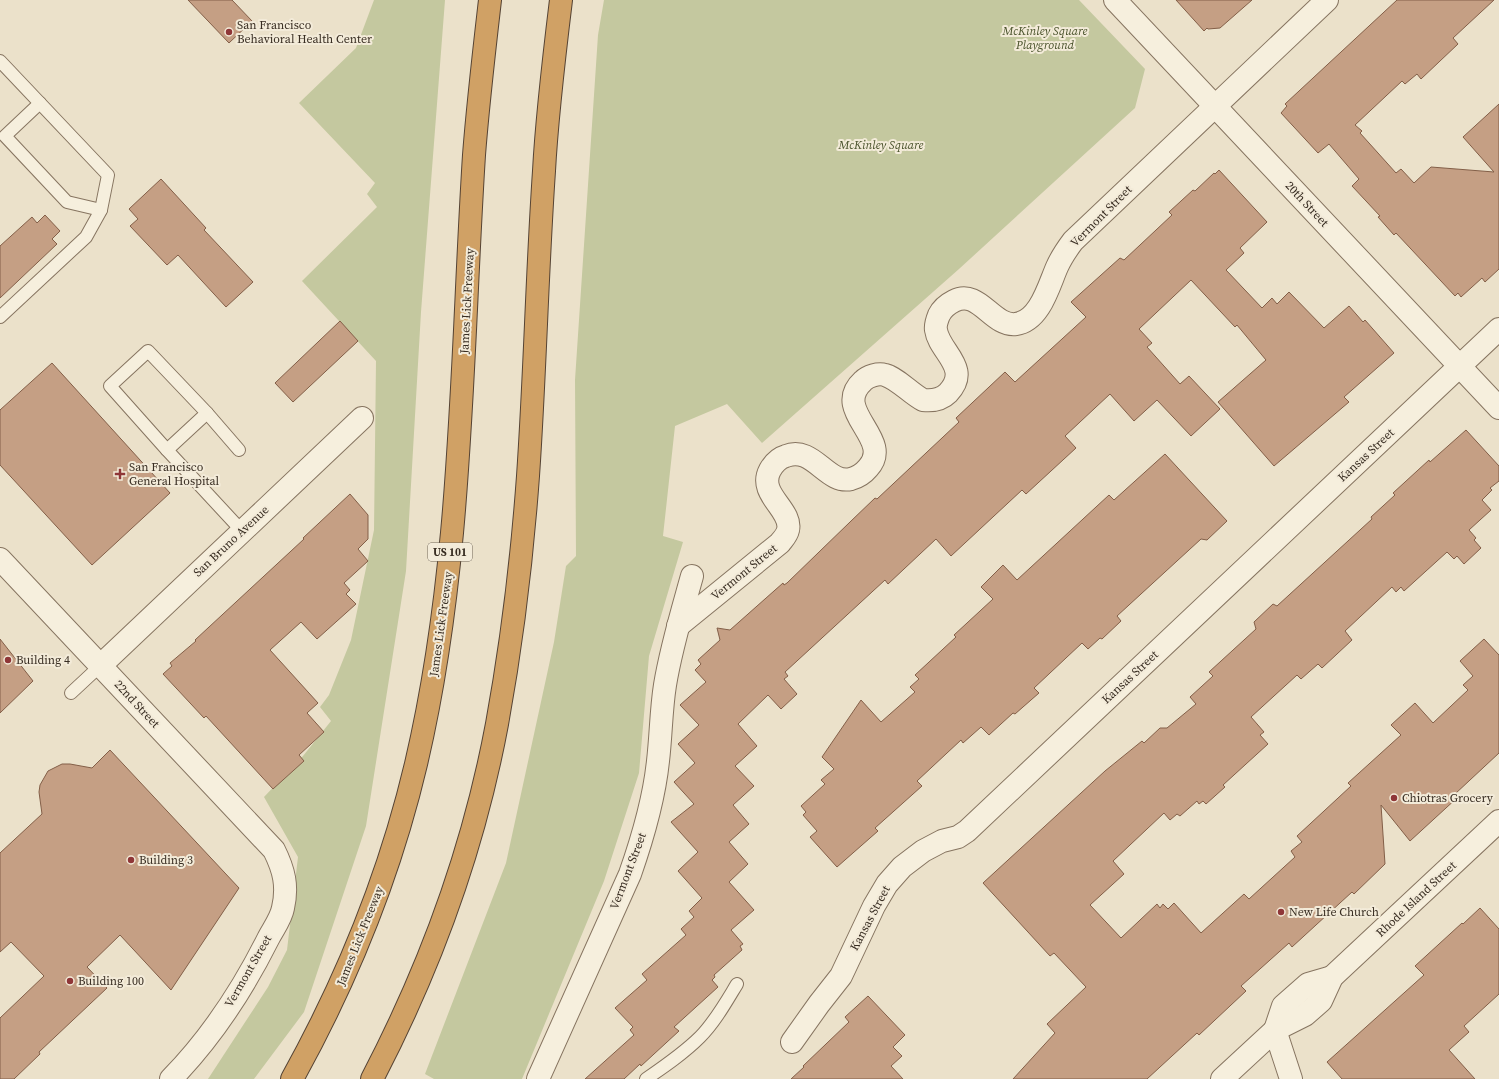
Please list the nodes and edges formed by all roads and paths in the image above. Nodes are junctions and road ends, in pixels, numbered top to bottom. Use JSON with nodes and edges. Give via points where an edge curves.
{"nodes":[{"id":1,"x":490,"y":0,"type":"edge"},
{"id":2,"x":561,"y":0,"type":"edge"},
{"id":3,"x":1115,"y":0,"type":"edge"},
{"id":4,"x":1327,"y":0,"type":"edge"},
{"id":5,"x":0,"y":61,"type":"edge"},
{"id":6,"x":40,"y":103,"type":"junction"},
{"id":7,"x":1215,"y":106,"type":"junction"},
{"id":8,"x":100,"y":210,"type":"junction"},
{"id":9,"x":0,"y":317,"type":"edge"},
{"id":10,"x":1499,"y":329,"type":"edge"},
{"id":11,"x":1459,"y":366,"type":"junction"},
{"id":12,"x":1499,"y":408,"type":"edge"},
{"id":13,"x":207,"y":413,"type":"junction"},
{"id":14,"x":362,"y":418,"type":"dead end"},
{"id":15,"x":167,"y":450,"type":"junction"},
{"id":16,"x":239,"y":450,"type":"dead end"},
{"id":17,"x":242,"y":531,"type":"junction"},
{"id":18,"x":0,"y":559,"type":"edge"},
{"id":19,"x":692,"y":576,"type":"dead end"},
{"id":20,"x":678,"y":626,"type":"junction"},
{"id":21,"x":100,"y":666,"type":"junction"},
{"id":22,"x":71,"y":693,"type":"dead end"},
{"id":23,"x":1499,"y":821,"type":"edge"},
{"id":24,"x":274,"y":850,"type":"joint"},
{"id":25,"x":737,"y":984,"type":"dead end"},
{"id":26,"x":1275,"y":1030,"type":"junction"},
{"id":27,"x":792,"y":1042,"type":"dead end"},
{"id":28,"x":171,"y":1079,"type":"edge"},
{"id":29,"x":292,"y":1079,"type":"edge"},
{"id":30,"x":372,"y":1079,"type":"edge"},
{"id":31,"x":538,"y":1079,"type":"edge"},
{"id":32,"x":646,"y":1079,"type":"edge"},
{"id":33,"x":1222,"y":1079,"type":"edge"},
{"id":34,"x":1291,"y":1079,"type":"edge"}],
"edges":[{"from":1,"to":29,"type":"highway","name":"James Lick Freeway","number":"US 101","via":[[474,153],[454,523],[428,704],[416,764],[382,880],[336,996]]},
{"from":2,"to":30,"type":"highway","via":[[548,110],[523,539],[499,711],[483,787],[448,905],[404,1014]]},
{"from":3,"to":7,"type":"street","name":"20th Street"},
{"from":4,"to":7,"type":"street","name":"Vermont Street"},
{"from":5,"to":6,"type":"lane"},
{"from":6,"to":8,"type":"lane","via":[[108,175]]},
{"from":6,"to":8,"type":"lane","via":[[5,136],[67,202]]},
{"from":7,"to":11,"type":"street","name":"20th Street"},
{"from":7,"to":20,"type":"street","name":"Vermont Street","via":[[1073,241],[1033,315],[1023,322],[1010,324],[970,299],[957,300],[945,307],[936,322],[936,330],[956,366],[956,380],[943,397],[929,401],[917,397],[885,374],[866,378],[856,389],[853,400],[856,413],[874,444],[874,458],[871,465],[861,474],[848,480],[841,479],[800,454],[787,455],[777,460],[770,470],[767,484],[787,520],[786,535],[780,543]]},
{"from":8,"to":9,"type":"lane","via":[[86,237]]},
{"from":10,"to":11,"type":"street","name":"Kansas Street"},
{"from":11,"to":12,"type":"street","name":"20th Street"},
{"from":11,"to":27,"type":"street","name":"Kansas Street","via":[[967,831],[923,851],[902,867],[887,884],[874,906],[841,976]]},
{"from":13,"to":15,"type":"lane"},
{"from":13,"to":15,"type":"lane","via":[[148,351],[110,386]]},
{"from":13,"to":16,"type":"lane"},
{"from":14,"to":17,"type":"street","name":"San Bruno Avenue"},
{"from":15,"to":17,"type":"lane"},
{"from":17,"to":21,"type":"street","name":"San Bruno Avenue"},
{"from":18,"to":21,"type":"street","name":"22nd Street"},
{"from":19,"to":20,"type":"street","name":"Vermont Street"},
{"from":20,"to":31,"type":"street","name":"Vermont Street","via":[[665,686],[657,770],[642,839],[630,874]]},
{"from":21,"to":22,"type":"lane"},
{"from":21,"to":24,"type":"street","name":"22nd Street"},
{"from":23,"to":26,"type":"street","name":"Rhode Island Street","via":[[1332,977],[1308,984],[1283,1006]]},
{"from":24,"to":28,"type":"street","name":"Vermont Street","via":[[283,868],[283,910],[244,984],[188,1062]]},
{"from":25,"to":32,"type":"lane","via":[[717,1016],[700,1036],[682,1053]]},
{"from":26,"to":33,"type":"street","name":"Rhode Island Street"},
{"from":26,"to":34,"type":"street"}]}
